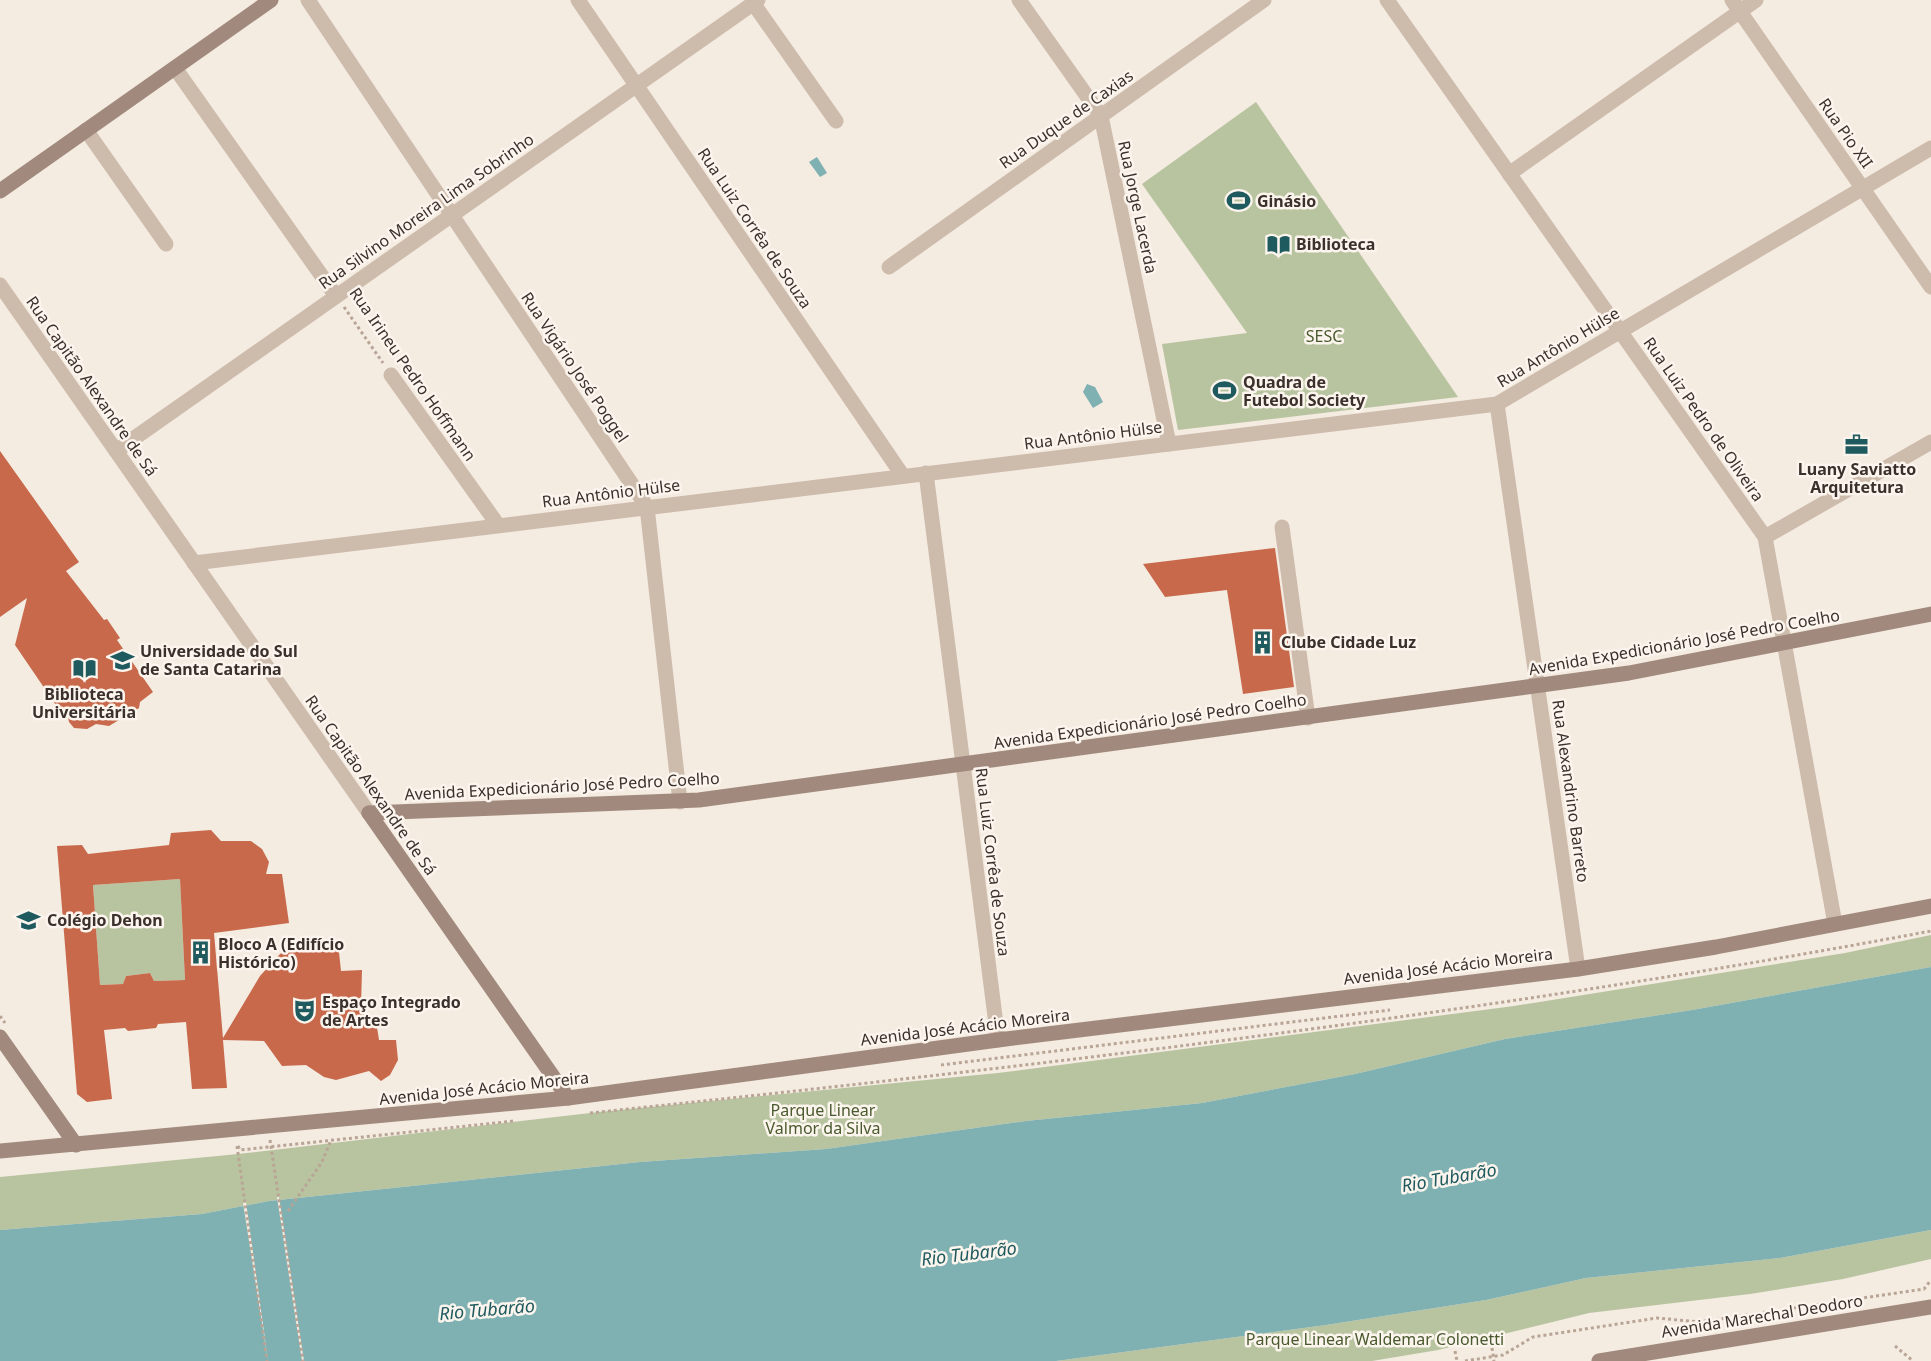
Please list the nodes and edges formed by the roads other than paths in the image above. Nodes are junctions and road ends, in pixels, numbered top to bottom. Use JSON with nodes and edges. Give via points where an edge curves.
{"nodes":[{"id":1,"x":271,"y":0,"type":"edge"},
{"id":2,"x":308,"y":0,"type":"edge"},
{"id":3,"x":578,"y":0,"type":"edge"},
{"id":4,"x":1019,"y":0,"type":"edge"},
{"id":5,"x":1264,"y":0,"type":"edge"},
{"id":6,"x":1387,"y":0,"type":"edge"},
{"id":7,"x":1756,"y":0,"type":"edge"},
{"id":8,"x":755,"y":2,"type":"edge"},
{"id":9,"x":1736,"y":6,"type":"edge"},
{"id":10,"x":175,"y":68,"type":"junction"},
{"id":11,"x":636,"y":85,"type":"junction"},
{"id":12,"x":1101,"y":116,"type":"junction"},
{"id":13,"x":836,"y":121,"type":"dead end"},
{"id":14,"x":86,"y":130,"type":"junction"},
{"id":15,"x":1931,"y":148,"type":"edge"},
{"id":16,"x":1509,"y":174,"type":"junction"},
{"id":17,"x":1862,"y":188,"type":"junction"},
{"id":18,"x":0,"y":191,"type":"edge"},
{"id":19,"x":451,"y":215,"type":"junction"},
{"id":20,"x":166,"y":244,"type":"dead end"},
{"id":21,"x":890,"y":267,"type":"dead end"},
{"id":22,"x":0,"y":285,"type":"edge"},
{"id":23,"x":1931,"y":287,"type":"edge"},
{"id":24,"x":336,"y":296,"type":"junction"},
{"id":25,"x":1620,"y":331,"type":"junction"},
{"id":26,"x":392,"y":375,"type":"road end"},
{"id":27,"x":1497,"y":404,"type":"junction"},
{"id":28,"x":1931,"y":442,"type":"edge"},
{"id":29,"x":1169,"y":444,"type":"junction"},
{"id":30,"x":116,"y":451,"type":"junction"},
{"id":31,"x":926,"y":473,"type":"junction"},
{"id":32,"x":903,"y":476,"type":"junction"},
{"id":33,"x":647,"y":507,"type":"junction"},
{"id":34,"x":498,"y":525,"type":"junction"},
{"id":35,"x":1282,"y":526,"type":"dead end"},
{"id":36,"x":1764,"y":537,"type":"junction"},
{"id":37,"x":194,"y":563,"type":"junction"},
{"id":38,"x":1931,"y":614,"type":"edge"},
{"id":39,"x":1784,"y":644,"type":"junction"},
{"id":40,"x":1538,"y":686,"type":"junction"},
{"id":41,"x":1308,"y":718,"type":"junction"},
{"id":42,"x":963,"y":765,"type":"junction"},
{"id":43,"x":680,"y":802,"type":"junction"},
{"id":44,"x":369,"y":813,"type":"junction"},
{"id":45,"x":1931,"y":906,"type":"edge"},
{"id":46,"x":1835,"y":924,"type":"junction"},
{"id":47,"x":1578,"y":969,"type":"junction"},
{"id":48,"x":0,"y":1037,"type":"edge"},
{"id":49,"x":998,"y":1041,"type":"junction"},
{"id":50,"x":568,"y":1098,"type":"junction"},
{"id":51,"x":76,"y":1144,"type":"junction"},
{"id":52,"x":0,"y":1151,"type":"edge"},
{"id":53,"x":1931,"y":1307,"type":"edge"},
{"id":54,"x":1599,"y":1361,"type":"edge"}],
"edges":[{"from":1,"to":10,"type":"street"},
{"from":2,"to":19,"type":"street","name":"Rua Vigário José Poggel"},
{"from":3,"to":11,"type":"street","name":"Rua Luiz Corrêa de Souza"},
{"from":4,"to":12,"type":"street","name":"Rua Jorge Lacerda"},
{"from":5,"to":12,"type":"street","name":"Rua Duque de Caxias"},
{"from":6,"to":16,"type":"street","name":"Rua Luiz Pedro de Oliveira"},
{"from":7,"to":9,"type":"street"},
{"from":8,"to":11,"type":"street","name":"Rua Silvino Moreira Lima Sobrinho"},
{"from":8,"to":13,"type":"street"},
{"from":9,"to":16,"type":"street"},
{"from":9,"to":17,"type":"street","name":"Rua Pio XII"},
{"from":10,"to":14,"type":"street"},
{"from":10,"to":24,"type":"street","name":"Rua Irineu Pedro Hoffmann"},
{"from":11,"to":19,"type":"street","name":"Rua Silvino Moreira Lima Sobrinho"},
{"from":11,"to":32,"type":"street","name":"Rua Luiz Corrêa de Souza"},
{"from":12,"to":21,"type":"street","name":"Rua Duque de Caxias"},
{"from":12,"to":29,"type":"street","name":"Rua Jorge Lacerda"},
{"from":14,"to":18,"type":"street"},
{"from":14,"to":20,"type":"street"},
{"from":15,"to":17,"type":"street","name":"Rua Antônio Hülse"},
{"from":16,"to":25,"type":"street","name":"Rua Luiz Pedro de Oliveira"},
{"from":17,"to":23,"type":"street","name":"Rua Pio XII"},
{"from":17,"to":25,"type":"street","name":"Rua Antônio Hülse"},
{"from":19,"to":24,"type":"street","name":"Rua Silvino Moreira Lima Sobrinho"},
{"from":19,"to":33,"type":"street","name":"Rua Vigário José Poggel"},
{"from":22,"to":30,"type":"street","name":"Rua Capitão Alexandre de Sá"},
{"from":24,"to":30,"type":"street","name":"Rua Silvino Moreira Lima Sobrinho"},
{"from":25,"to":27,"type":"street","name":"Rua Antônio Hülse"},
{"from":25,"to":36,"type":"street","name":"Rua Luiz Pedro de Oliveira"},
{"from":26,"to":34,"type":"street","name":"Rua Irineu Pedro Hoffmann"},
{"from":27,"to":29,"type":"street","name":"Rua Antônio Hülse"},
{"from":27,"to":40,"type":"street","name":"Rua Alexandrino Barreto"},
{"from":28,"to":36,"type":"street"},
{"from":29,"to":31,"type":"street","name":"Rua Antônio Hülse"},
{"from":30,"to":37,"type":"street","name":"Rua Capitão Alexandre de Sá"},
{"from":31,"to":32,"type":"street","name":"Rua Antônio Hülse"},
{"from":31,"to":42,"type":"street","name":"Rua Luiz Corrêa de Souza"},
{"from":32,"to":33,"type":"street","name":"Rua Antônio Hülse"},
{"from":33,"to":34,"type":"street","name":"Rua Antônio Hülse"},
{"from":33,"to":43,"type":"street","name":"Rua Vigário José Poggel"},
{"from":34,"to":37,"type":"street","name":"Rua Antônio Hülse"},
{"from":35,"to":41,"type":"street"},
{"from":36,"to":39,"type":"street","name":"Rua Luiz Pedro de Oliveira"},
{"from":37,"to":44,"type":"street","name":"Rua Capitão Alexandre de Sá"},
{"from":38,"to":39,"type":"street","name":"Avenida Expedicionário José Pedro Coelho"},
{"from":39,"to":40,"type":"street","name":"Avenida Expedicionário José Pedro Coelho"},
{"from":39,"to":46,"type":"street","name":"Rua Luiz Pedro de Oliveira"},
{"from":40,"to":41,"type":"street","name":"Avenida Expedicionário José Pedro Coelho"},
{"from":40,"to":47,"type":"street","name":"Rua Alexandrino Barreto"},
{"from":41,"to":42,"type":"street","name":"Avenida Expedicionário José Pedro Coelho"},
{"from":42,"to":43,"type":"street","name":"Avenida Expedicionário José Pedro Coelho"},
{"from":42,"to":49,"type":"street","name":"Rua Luiz Corrêa de Souza"},
{"from":43,"to":44,"type":"street","name":"Avenida Expedicionário José Pedro Coelho"},
{"from":44,"to":50,"type":"street","name":"Rua Capitão Alexandre de Sá"},
{"from":45,"to":46,"type":"street","name":"Avenida José Acácio Moreira"},
{"from":46,"to":47,"type":"street","name":"Avenida José Acácio Moreira"},
{"from":47,"to":49,"type":"street","name":"Avenida José Acácio Moreira"},
{"from":48,"to":51,"type":"street"},
{"from":49,"to":50,"type":"street","name":"Avenida José Acácio Moreira"},
{"from":50,"to":51,"type":"street","name":"Avenida José Acácio Moreira"},
{"from":51,"to":52,"type":"street","name":"Avenida José Acácio Moreira"},
{"from":53,"to":54,"type":"street","name":"Avenida Marechal Deodoro"}]}
